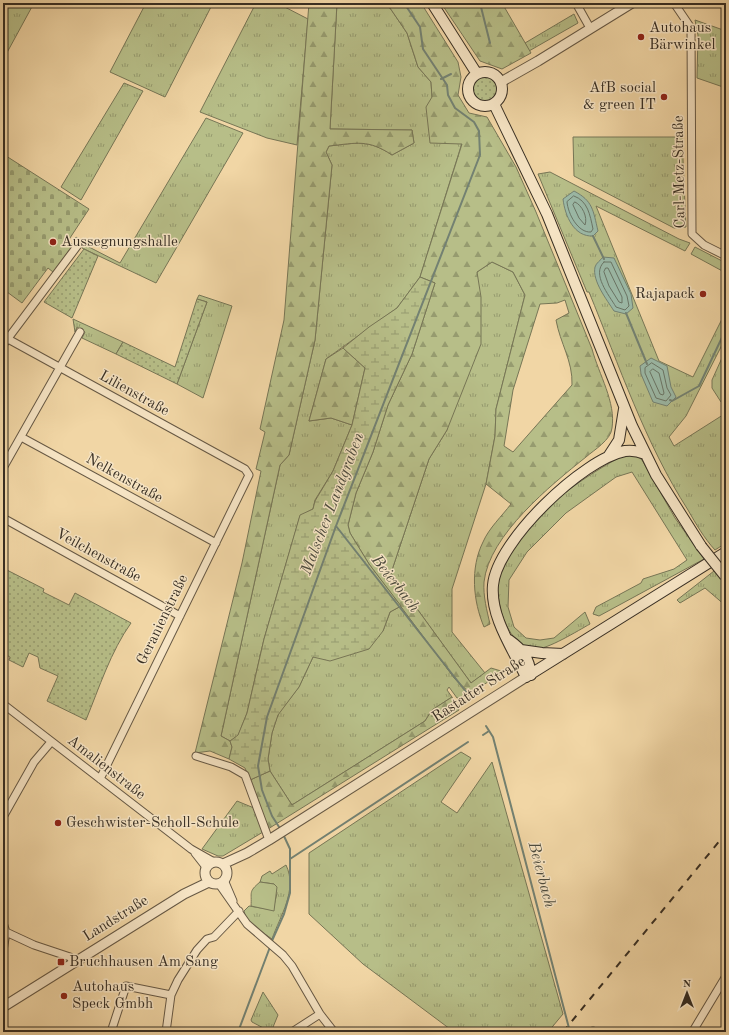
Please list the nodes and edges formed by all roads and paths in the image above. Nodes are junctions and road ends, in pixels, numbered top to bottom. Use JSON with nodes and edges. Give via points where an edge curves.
{"nodes":[{"id":1,"x":432,"y":3,"type":"edge"},
{"id":2,"x":576,"y":3,"type":"edge"},
{"id":3,"x":632,"y":3,"type":"edge"},
{"id":4,"x":674,"y":3,"type":"edge"},
{"id":5,"x":590,"y":28,"type":"junction"},
{"id":6,"x":477,"y":74,"type":"junction"},
{"id":7,"x":501,"y":82,"type":"junction"},
{"id":8,"x":494,"y":104,"type":"junction"},
{"id":9,"x":78,"y":245,"type":"dead end"},
{"id":10,"x":726,"y":256,"type":"edge"},
{"id":11,"x":80,"y":332,"type":"dead end"},
{"id":12,"x":5,"y":342,"type":"edge"},
{"id":13,"x":59,"y":367,"type":"junction"},
{"id":14,"x":624,"y":409,"type":"junction"},
{"id":15,"x":21,"y":437,"type":"junction"},
{"id":16,"x":645,"y":454,"type":"junction"},
{"id":17,"x":608,"y":456,"type":"junction"},
{"id":18,"x":3,"y":468,"type":"edge"},
{"id":19,"x":248,"y":472,"type":"joint"},
{"id":20,"x":3,"y":518,"type":"edge"},
{"id":21,"x":216,"y":544,"type":"junction"},
{"id":22,"x":726,"y":552,"type":"edge"},
{"id":23,"x":726,"y":576,"type":"edge"},
{"id":24,"x":180,"y":616,"type":"junction"},
{"id":25,"x":508,"y":639,"type":"junction"},
{"id":26,"x":522,"y":650,"type":"junction"},
{"id":27,"x":563,"y":654,"type":"junction"},
{"id":28,"x":529,"y":676,"type":"junction"},
{"id":29,"x":3,"y":704,"type":"edge"},
{"id":30,"x":51,"y":742,"type":"junction"},
{"id":31,"x":196,"y":756,"type":"dead end"},
{"id":32,"x":100,"y":780,"type":"junction"},
{"id":33,"x":3,"y":817,"type":"edge"},
{"id":34,"x":269,"y":840,"type":"junction"},
{"id":35,"x":216,"y":873,"type":"junction"},
{"id":36,"x":239,"y":911,"type":"junction"},
{"id":37,"x":3,"y":923,"type":"edge"},
{"id":38,"x":6,"y":932,"type":"junction"},
{"id":39,"x":3,"y":951,"type":"edge"},
{"id":40,"x":73,"y":962,"type":"junction"},
{"id":41,"x":726,"y":976,"type":"edge"},
{"id":42,"x":171,"y":995,"type":"junction"},
{"id":43,"x":3,"y":1008,"type":"edge"},
{"id":44,"x":320,"y":1014,"type":"junction"},
{"id":45,"x":692,"y":1031,"type":"edge"},
{"id":46,"x":111,"y":1032,"type":"edge"},
{"id":47,"x":166,"y":1032,"type":"edge"},
{"id":48,"x":292,"y":1032,"type":"edge"},
{"id":49,"x":334,"y":1032,"type":"edge"},
{"id":50,"x":684,"y":1032,"type":"edge"},
{"id":51,"x":717,"y":1032,"type":"edge"}],
"edges":[{"from":1,"to":6,"type":"main road"},
{"from":2,"to":5,"type":"street"},
{"from":3,"to":5,"type":"street"},
{"from":4,"to":10,"type":"street","name":"Carl-Metz-Straße","via":[[691,28],[692,234],[704,245]]},
{"from":5,"to":7,"type":"street"},
{"from":6,"to":7,"type":"main road","via":[[493,74]]},
{"from":6,"to":8,"type":"main road","via":[[470,82],[471,98],[479,105]]},
{"from":7,"to":8,"type":"main road","via":[[501,96]]},
{"from":8,"to":14,"type":"main road","via":[[550,221]]},
{"from":9,"to":12,"type":"street"},
{"from":11,"to":13,"type":"street"},
{"from":12,"to":13,"type":"street","name":"Lilienstraße"},
{"from":13,"to":15,"type":"street"},
{"from":13,"to":19,"type":"street","name":"Lilienstraße"},
{"from":14,"to":16,"type":"main road"},
{"from":14,"to":17,"type":"main road","via":[[619,440]]},
{"from":15,"to":18,"type":"street"},
{"from":15,"to":21,"type":"street","name":"Nelkenstraße"},
{"from":16,"to":17,"type":"main road","via":[[636,450]]},
{"from":16,"to":23,"type":"main road","bridge":true,"via":[[674,506],[701,546]]},
{"from":17,"to":25,"type":"main road","via":[[556,494],[522,529],[504,553],[493,585],[499,623]]},
{"from":19,"to":21,"type":"street","name":"Geranienstraße","via":[[248,479]]},
{"from":20,"to":24,"type":"street","name":"Veilchenstraße"},
{"from":21,"to":24,"type":"street","name":"Geranienstraße"},
{"from":22,"to":27,"type":"main road","name":"Rastatter Straße"},
{"from":24,"to":32,"type":"street","name":"Geranienstraße"},
{"from":25,"to":26,"type":"main road"},
{"from":25,"to":28,"type":"main road"},
{"from":26,"to":27,"type":"main road","via":[[542,654]]},
{"from":26,"to":28,"type":"main road","via":[[530,664]]},
{"from":27,"to":28,"type":"main road","name":"Rastatter Straße"},
{"from":28,"to":34,"type":"street","name":"Rastatter Straße"},
{"from":29,"to":30,"type":"street","name":"Amalienstraße"},
{"from":30,"to":32,"type":"street","name":"Amalienstraße"},
{"from":30,"to":33,"type":"street","via":[[35,761]]},
{"from":31,"to":34,"type":"street","via":[[231,767],[245,775]]},
{"from":32,"to":35,"type":"street","name":"Amalienstraße","via":[[193,851]]},
{"from":34,"to":35,"type":"street","name":"Rastatter Straße"},
{"from":35,"to":36,"type":"street"},
{"from":35,"to":40,"type":"street","name":"Landstraße"},
{"from":36,"to":42,"type":"street","via":[[197,950]]},
{"from":36,"to":44,"type":"street","via":[[247,924],[292,966]]},
{"from":37,"to":38,"type":"street"},
{"from":38,"to":39,"type":"street"},
{"from":38,"to":40,"type":"street","via":[[34,946],[70,957]]},
{"from":40,"to":43,"type":"street","name":"Landstraße"},
{"from":41,"to":45,"type":"street"},
{"from":42,"to":46,"type":"street","via":[[126,986]]},
{"from":42,"to":47,"type":"street"},
{"from":44,"to":48,"type":"street"},
{"from":44,"to":49,"type":"street"},
{"from":45,"to":50,"type":"street"},
{"from":45,"to":51,"type":"street"}]}
